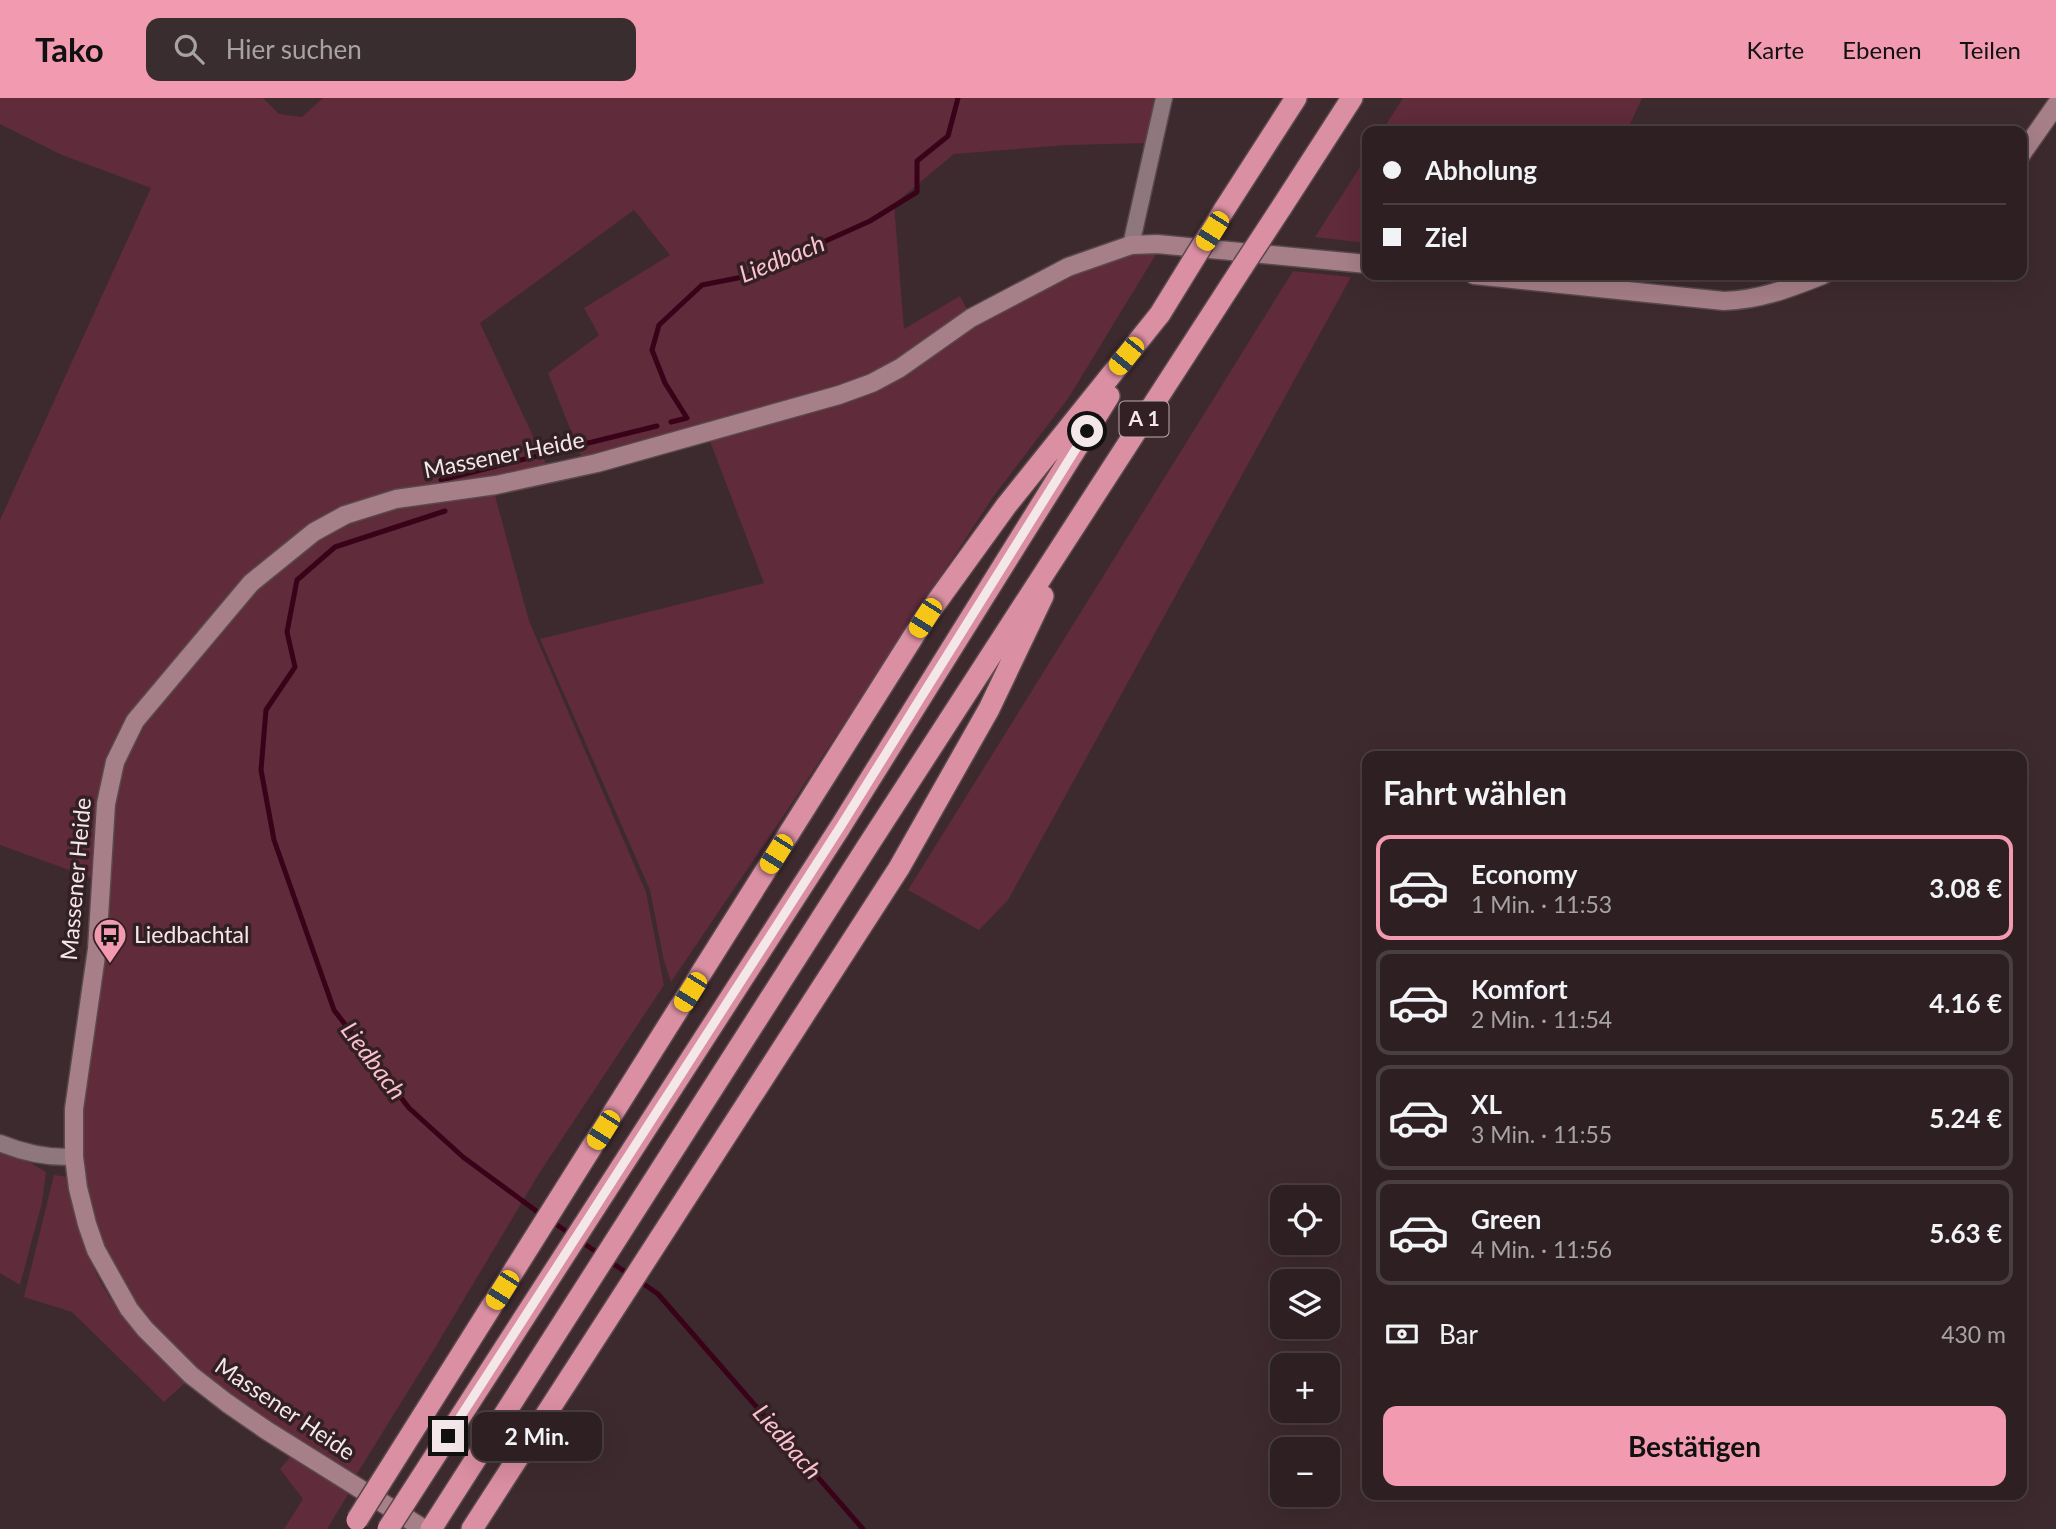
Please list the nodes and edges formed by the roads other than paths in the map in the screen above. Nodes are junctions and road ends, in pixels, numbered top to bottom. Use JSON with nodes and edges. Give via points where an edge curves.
{"nodes":[{"id":1,"x":1164,"y":98,"type":"edge"},
{"id":2,"x":1296,"y":98,"type":"edge"},
{"id":3,"x":1352,"y":98,"type":"edge"},
{"id":4,"x":2056,"y":105,"type":"edge"},
{"id":5,"x":2027,"y":146,"type":"edge"},
{"id":6,"x":1131,"y":245,"type":"junction"},
{"id":7,"x":1362,"y":264,"type":"edge"},
{"id":8,"x":1522,"y":280,"type":"edge"},
{"id":9,"x":1811,"y":280,"type":"edge"},
{"id":10,"x":1160,"y":314,"type":"junction"},
{"id":11,"x":1082,"y":516,"type":"junction"},
{"id":12,"x":0,"y":1143,"type":"edge"},
{"id":13,"x":74,"y":1157,"type":"junction"},
{"id":14,"x":354,"y":1525,"type":"edge"},
{"id":15,"x":388,"y":1529,"type":"edge"},
{"id":16,"x":424,"y":1529,"type":"edge"},
{"id":17,"x":431,"y":1529,"type":"edge"},
{"id":18,"x":472,"y":1529,"type":"edge"}],
"edges":[{"from":1,"to":6,"type":"street"},
{"from":2,"to":10,"type":"highway","number":"A 1","bridge":true},
{"from":3,"to":11,"type":"highway","number":"A 1","bridge":true},
{"from":4,"to":5,"type":"street"},
{"from":6,"to":7,"type":"street","name":"Massener Heide"},
{"from":6,"to":13,"type":"street","name":"Massener Heide","via":[[1068,267],[971,318],[900,368],[839,396],[597,463],[496,485],[396,499],[345,515],[314,532],[251,583],[135,721],[115,762],[106,804],[97,949],[76,1083]]},
{"from":8,"to":9,"type":"street","via":[[1749,301]]},
{"from":10,"to":14,"type":"highway","bridge":true,"via":[[1006,506],[925,618]]},
{"from":10,"to":15,"type":"highway","number":"A 1","bridge":true,"via":[[839,829]]},
{"from":11,"to":17,"type":"highway","number":"A 1"},
{"from":11,"to":18,"type":"highway","via":[[989,709],[900,868]]},
{"from":12,"to":13,"type":"street","via":[[23,1152]]},
{"from":13,"to":16,"type":"street","name":"Massener Heide","via":[[82,1208],[96,1250],[145,1329],[227,1403]]}]}
